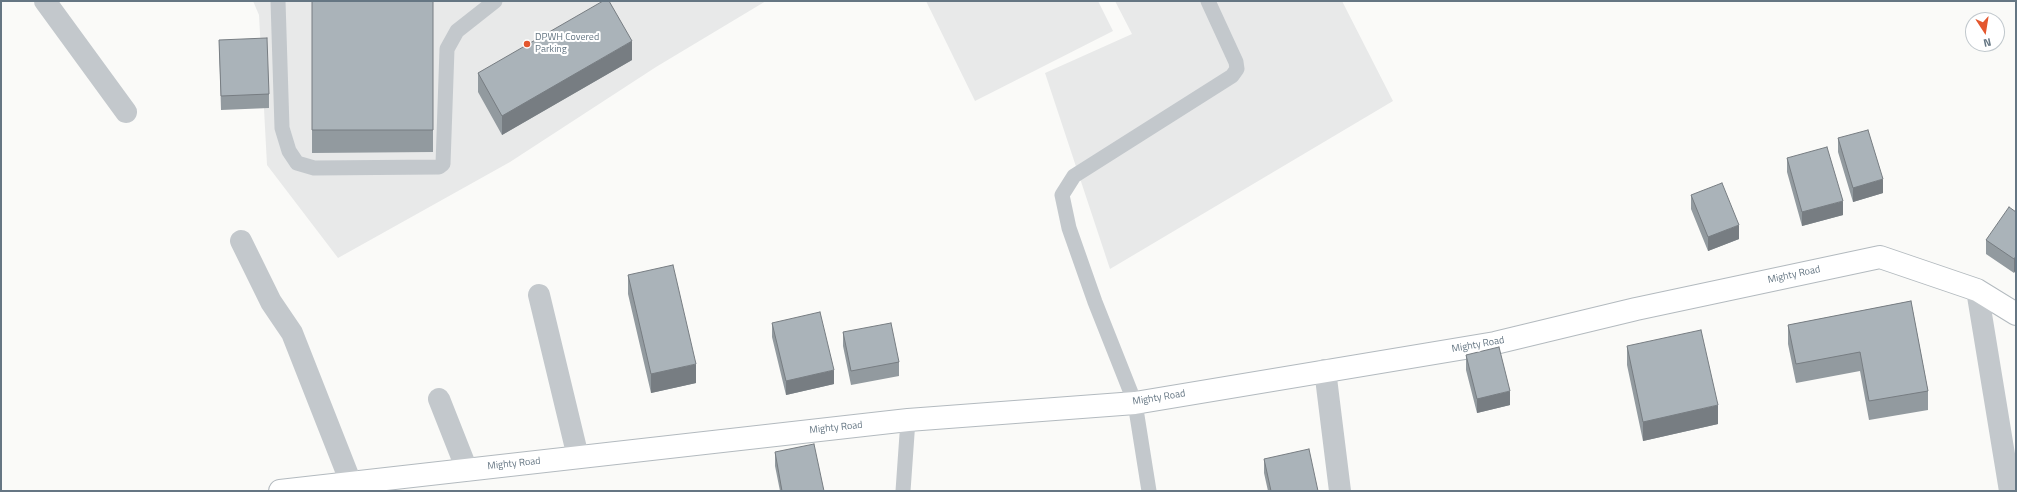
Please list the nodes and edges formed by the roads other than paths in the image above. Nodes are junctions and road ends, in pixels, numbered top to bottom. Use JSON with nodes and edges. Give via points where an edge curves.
{"nodes":[{"id":1,"x":45,"y":1,"type":"edge"},
{"id":2,"x":278,"y":1,"type":"edge"},
{"id":3,"x":495,"y":1,"type":"edge"},
{"id":4,"x":1208,"y":1,"type":"edge"},
{"id":5,"x":126,"y":112,"type":"dead end"},
{"id":6,"x":242,"y":241,"type":"dead end"},
{"id":7,"x":1977,"y":290,"type":"junction"},
{"id":8,"x":539,"y":295,"type":"dead end"},
{"id":9,"x":2016,"y":314,"type":"edge"},
{"id":10,"x":1325,"y":370,"type":"junction"},
{"id":11,"x":439,"y":400,"type":"dead end"},
{"id":12,"x":1135,"y":403,"type":"junction"},
{"id":13,"x":908,"y":420,"type":"junction"},
{"id":14,"x":578,"y":457,"type":"junction"},
{"id":15,"x":467,"y":470,"type":"junction"},
{"id":16,"x":351,"y":483,"type":"junction"},
{"id":17,"x":280,"y":491,"type":"edge"},
{"id":18,"x":903,"y":491,"type":"edge"},
{"id":19,"x":1149,"y":491,"type":"edge"},
{"id":20,"x":1340,"y":491,"type":"edge"},
{"id":21,"x":2010,"y":491,"type":"edge"}],
"edges":[{"from":1,"to":5,"type":"street"},
{"from":2,"to":3,"type":"lane","via":[[282,128],[289,151],[297,163],[314,168],[440,167],[443,164],[447,49],[457,31]]},
{"from":4,"to":12,"type":"lane","via":[[1236,62],[1237,69],[1232,76],[1074,176],[1062,195],[1069,228]]},
{"from":6,"to":16,"type":"street","via":[[271,302],[292,333]]},
{"from":7,"to":9,"type":"street","name":"Mighty Road"},
{"from":7,"to":10,"type":"street","name":"Mighty Road","via":[[1880,257],[1636,309],[1495,343]]},
{"from":7,"to":21,"type":"street"},
{"from":8,"to":14,"type":"street"},
{"from":10,"to":12,"type":"street","name":"Mighty Road"},
{"from":10,"to":20,"type":"street"},
{"from":11,"to":15,"type":"street"},
{"from":12,"to":13,"type":"street","name":"Mighty Road"},
{"from":12,"to":19,"type":"lane"},
{"from":13,"to":14,"type":"street","name":"Mighty Road"},
{"from":13,"to":18,"type":"lane"},
{"from":14,"to":15,"type":"street","name":"Mighty Road"},
{"from":15,"to":16,"type":"street","name":"Mighty Road"},
{"from":16,"to":17,"type":"street","name":"Mighty Road"}]}
